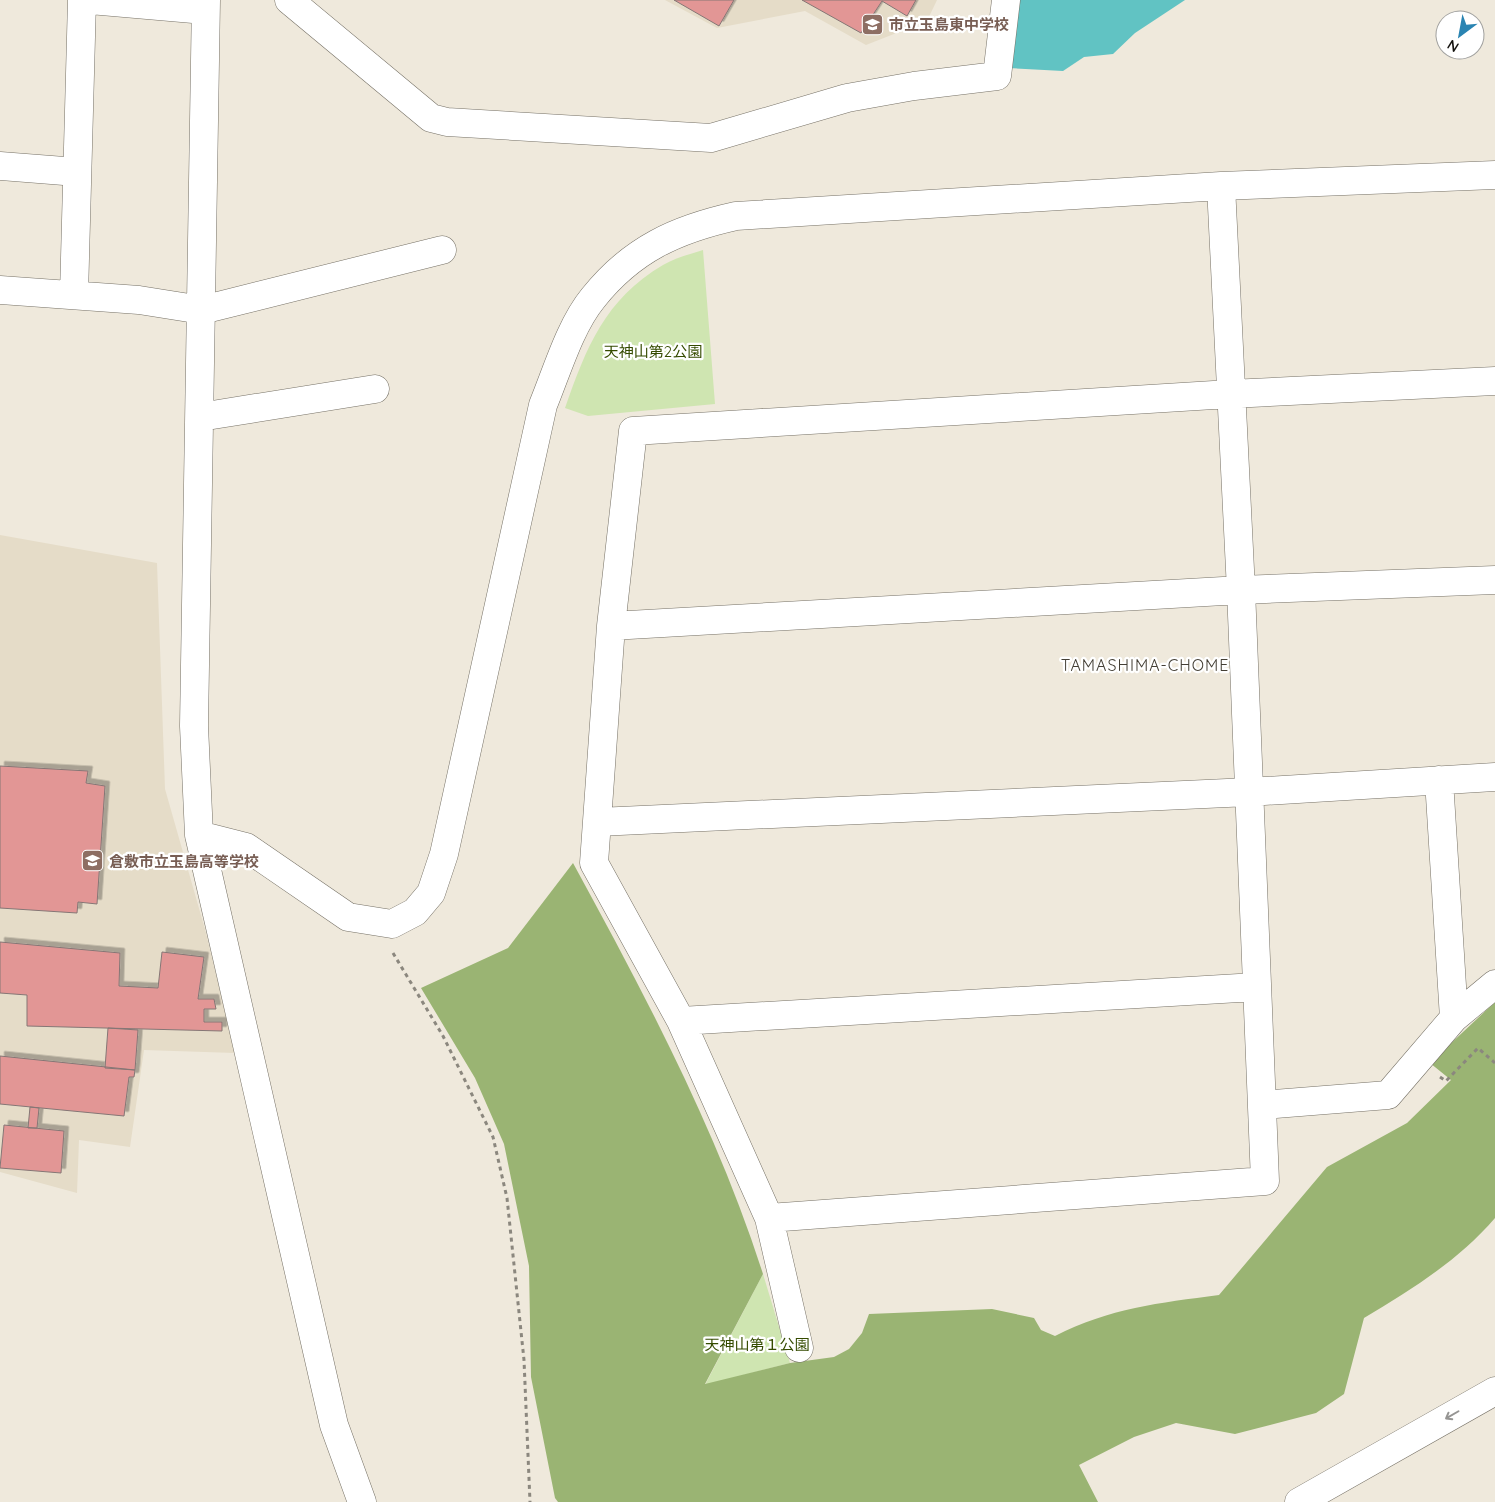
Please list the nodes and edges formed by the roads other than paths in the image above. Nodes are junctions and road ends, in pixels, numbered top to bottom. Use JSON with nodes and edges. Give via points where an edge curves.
{"nodes":[{"id":1,"x":82,"y":0,"type":"edge"},
{"id":2,"x":90,"y":0,"type":"edge"},
{"id":3,"x":289,"y":0,"type":"edge"},
{"id":4,"x":1006,"y":0,"type":"edge"},
{"id":5,"x":205,"y":5,"type":"edge"},
{"id":6,"x":0,"y":166,"type":"edge"},
{"id":7,"x":78,"y":172,"type":"junction"},
{"id":8,"x":1495,"y":174,"type":"edge"},
{"id":9,"x":1221,"y":186,"type":"junction"},
{"id":10,"x":442,"y":250,"type":"dead end"},
{"id":11,"x":0,"y":290,"type":"edge"},
{"id":12,"x":74,"y":295,"type":"junction"},
{"id":13,"x":202,"y":310,"type":"junction"},
{"id":14,"x":1495,"y":381,"type":"edge"},
{"id":15,"x":375,"y":390,"type":"dead end"},
{"id":16,"x":1230,"y":394,"type":"junction"},
{"id":17,"x":200,"y":417,"type":"junction"},
{"id":18,"x":1495,"y":580,"type":"edge"},
{"id":19,"x":1241,"y":590,"type":"junction"},
{"id":20,"x":611,"y":626,"type":"junction"},
{"id":21,"x":1495,"y":777,"type":"edge"},
{"id":22,"x":1439,"y":780,"type":"junction"},
{"id":23,"x":1249,"y":792,"type":"junction"},
{"id":24,"x":598,"y":822,"type":"junction"},
{"id":25,"x":199,"y":835,"type":"junction"},
{"id":26,"x":1495,"y":984,"type":"edge"},
{"id":27,"x":1256,"y":987,"type":"junction"},
{"id":28,"x":1454,"y":1018,"type":"junction"},
{"id":29,"x":681,"y":1021,"type":"junction"},
{"id":30,"x":1262,"y":1105,"type":"junction"},
{"id":31,"x":769,"y":1218,"type":"junction"},
{"id":32,"x":799,"y":1348,"type":"dead end"},
{"id":33,"x":1495,"y":1391,"type":"edge"},
{"id":34,"x":362,"y":1502,"type":"edge"},
{"id":35,"x":1299,"y":1502,"type":"edge"}],
"edges":[{"from":1,"to":7,"type":"street"},
{"from":2,"to":5,"type":"street"},
{"from":3,"to":4,"type":"street","via":[[432,118],[447,122],[711,138],[847,98],[997,76]]},
{"from":5,"to":13,"type":"street"},
{"from":6,"to":7,"type":"street"},
{"from":7,"to":12,"type":"street"},
{"from":8,"to":9,"type":"street"},
{"from":9,"to":16,"type":"street"},
{"from":9,"to":25,"type":"street","via":[[736,216],[696,225],[658,241],[628,262],[592,298],[570,338],[544,405],[444,854],[432,893],[414,912],[392,924],[348,917],[246,847]]},
{"from":10,"to":13,"type":"street"},
{"from":11,"to":12,"type":"street"},
{"from":12,"to":13,"type":"street","via":[[139,300]]},
{"from":13,"to":17,"type":"street"},
{"from":14,"to":16,"type":"street"},
{"from":15,"to":17,"type":"street"},
{"from":16,"to":19,"type":"street"},
{"from":16,"to":20,"type":"street","via":[[633,430]]},
{"from":17,"to":25,"type":"street","via":[[194,726]]},
{"from":18,"to":19,"type":"street"},
{"from":19,"to":20,"type":"street"},
{"from":19,"to":23,"type":"street"},
{"from":20,"to":24,"type":"street"},
{"from":21,"to":22,"type":"street"},
{"from":22,"to":23,"type":"street"},
{"from":22,"to":28,"type":"street"},
{"from":23,"to":24,"type":"street"},
{"from":23,"to":27,"type":"street"},
{"from":24,"to":29,"type":"street","via":[[594,863]]},
{"from":25,"to":34,"type":"street","via":[[334,1425]]},
{"from":26,"to":28,"type":"street"},
{"from":27,"to":29,"type":"street"},
{"from":27,"to":30,"type":"street"},
{"from":28,"to":30,"type":"street","via":[[1388,1095]]},
{"from":29,"to":31,"type":"street"},
{"from":30,"to":31,"type":"street","via":[[1265,1181]]},
{"from":31,"to":32,"type":"street"},
{"from":33,"to":35,"type":"street","one_way":true}]}
